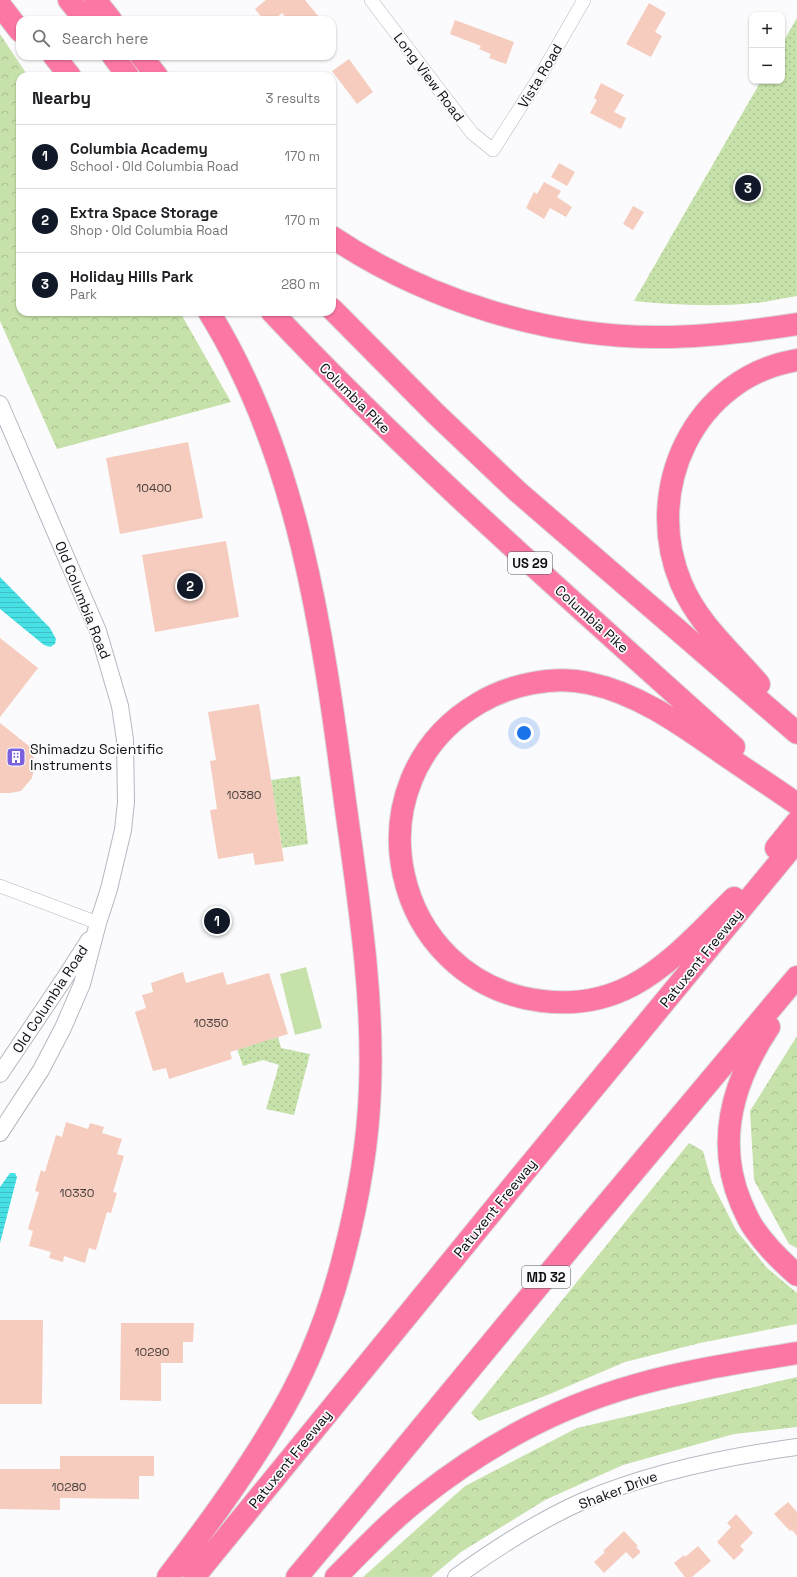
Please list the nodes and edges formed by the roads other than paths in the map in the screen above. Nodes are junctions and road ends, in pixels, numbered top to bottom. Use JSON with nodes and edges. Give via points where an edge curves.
{"nodes":[{"id":1,"x":11,"y":0,"type":"edge"},
{"id":2,"x":69,"y":0,"type":"edge"},
{"id":3,"x":95,"y":0,"type":"edge"},
{"id":4,"x":371,"y":0,"type":"edge"},
{"id":5,"x":584,"y":0,"type":"edge"},
{"id":6,"x":0,"y":5,"type":"edge"},
{"id":7,"x":24,"y":16,"type":"edge"},
{"id":8,"x":82,"y":16,"type":"edge"},
{"id":9,"x":108,"y":16,"type":"edge"},
{"id":10,"x":16,"y":26,"type":"edge"},
{"id":11,"x":40,"y":60,"type":"edge"},
{"id":12,"x":57,"y":60,"type":"edge"},
{"id":13,"x":116,"y":60,"type":"edge"},
{"id":14,"x":144,"y":60,"type":"edge"},
{"id":15,"x":48,"y":72,"type":"edge"},
{"id":16,"x":67,"y":72,"type":"edge"},
{"id":17,"x":125,"y":72,"type":"edge"},
{"id":18,"x":154,"y":72,"type":"edge"},
{"id":19,"x":493,"y":150,"type":"joint"},
{"id":20,"x":336,"y":239,"type":"edge"},
{"id":21,"x":336,"y":313,"type":"edge"},
{"id":22,"x":212,"y":316,"type":"edge"},
{"id":23,"x":276,"y":316,"type":"edge"},
{"id":24,"x":797,"y":324,"type":"edge"},
{"id":25,"x":797,"y":360,"type":"edge"},
{"id":26,"x":0,"y":404,"type":"edge"},
{"id":27,"x":797,"y":729,"type":"edge"},
{"id":28,"x":797,"y":733,"type":"edge"},
{"id":29,"x":797,"y":804,"type":"edge"},
{"id":30,"x":797,"y":822,"type":"edge"},
{"id":31,"x":787,"y":846,"type":"edge"},
{"id":32,"x":0,"y":886,"type":"edge"},
{"id":33,"x":734,"y":898,"type":"junction"},
{"id":34,"x":98,"y":923,"type":"junction"},
{"id":35,"x":797,"y":977,"type":"edge"},
{"id":36,"x":797,"y":987,"type":"edge"},
{"id":37,"x":0,"y":1074,"type":"edge"},
{"id":38,"x":0,"y":1133,"type":"edge"},
{"id":39,"x":521,"y":1176,"type":"junction"},
{"id":40,"x":797,"y":1275,"type":"edge"},
{"id":41,"x":797,"y":1353,"type":"edge"},
{"id":42,"x":797,"y":1447,"type":"edge"},
{"id":43,"x":168,"y":1577,"type":"edge"},
{"id":44,"x":194,"y":1577,"type":"edge"},
{"id":45,"x":297,"y":1577,"type":"edge"},
{"id":46,"x":336,"y":1577,"type":"edge"},
{"id":47,"x":456,"y":1577,"type":"edge"}],
"edges":[{"from":1,"to":7,"type":"highway"},
{"from":2,"to":8,"type":"highway"},
{"from":3,"to":9,"type":"highway"},
{"from":4,"to":19,"type":"street","name":"Long View Road","via":[[472,133]]},
{"from":5,"to":19,"type":"street","name":"Vista Road"},
{"from":6,"to":10,"type":"highway"},
{"from":11,"to":15,"type":"highway"},
{"from":12,"to":16,"type":"highway"},
{"from":13,"to":17,"type":"highway"},
{"from":14,"to":18,"type":"highway"},
{"from":20,"to":24,"type":"highway","via":[[383,267],[430,290],[497,313],[564,328],[613,335],[661,337],[731,333]]},
{"from":21,"to":28,"type":"highway","via":[[517,491]]},
{"from":22,"to":43,"type":"highway","via":[[250,389],[272,443],[292,505],[309,577],[339,757],[366,969],[370,1089],[358,1198],[344,1257],[326,1313],[304,1368],[250,1465]]},
{"from":23,"to":29,"type":"highway","name":"Columbia Pike","number":"US 29","via":[[330,373],[486,524]]},
{"from":25,"to":27,"type":"highway","via":[[763,370],[739,382],[714,404],[696,425],[681,452],[672,477],[668,505],[669,536],[681,584],[711,632]]},
{"from":26,"to":34,"type":"street","name":"Old Columbia Road","via":[[98,630],[120,706],[125,740],[126,802],[117,858]]},
{"from":29,"to":33,"type":"highway","via":[[673,719],[638,700],[586,682],[538,682],[490,696],[470,708],[432,744],[409,785],[403,808],[400,851],[408,893],[418,918],[432,939],[452,961],[475,978],[499,990],[525,999],[552,1002],[578,1002],[606,997],[656,971]]},
{"from":30,"to":31,"type":"highway"},
{"from":31,"to":33,"type":"highway"},
{"from":31,"to":39,"type":"highway","name":"Patuxent Freeway"},
{"from":32,"to":34,"type":"street"},
{"from":33,"to":39,"type":"highway","via":[[626,1031]]},
{"from":34,"to":37,"type":"street","name":"Old Columbia Road"},
{"from":34,"to":38,"type":"street","name":"Old Columbia Road","via":[[82,984],[63,1028],[41,1070]]},
{"from":35,"to":45,"type":"highway","number":"MD 32"},
{"from":36,"to":40,"type":"highway","via":[[747,1064],[730,1114],[728,1141],[731,1170],[744,1211],[769,1248]]},
{"from":39,"to":44,"type":"highway","name":"Patuxent Freeway"},
{"from":41,"to":46,"type":"highway","via":[[636,1385],[550,1416],[501,1442],[419,1498]]},
{"from":42,"to":47,"type":"street","name":"Shaker Drive","via":[[721,1459],[663,1473],[583,1501],[513,1539]]}]}
